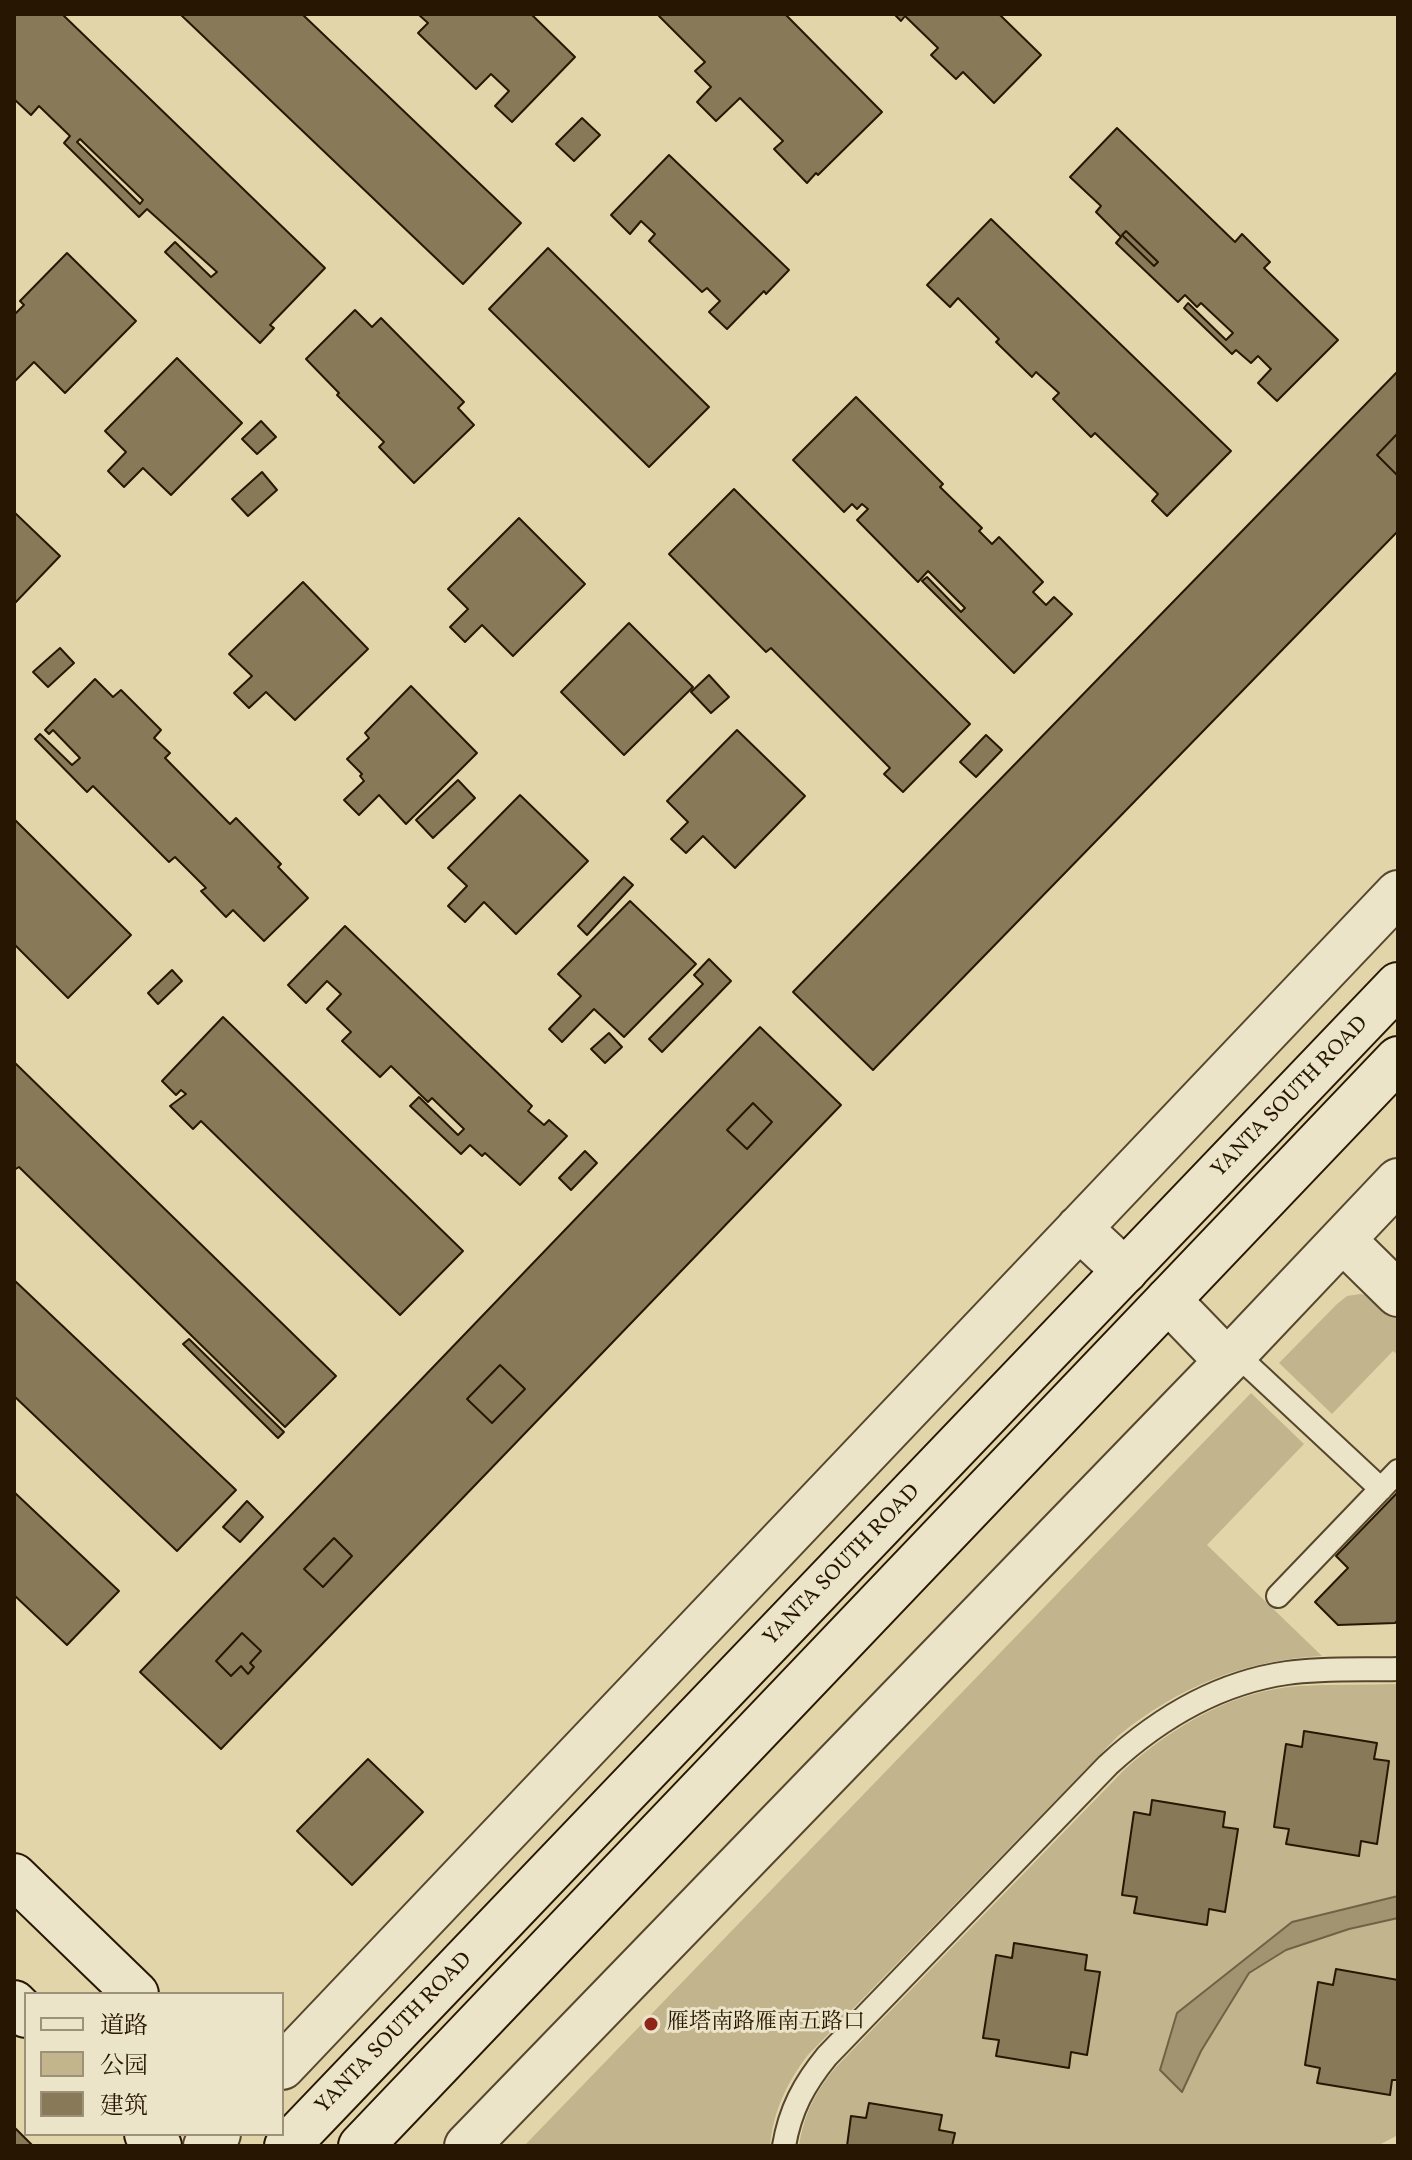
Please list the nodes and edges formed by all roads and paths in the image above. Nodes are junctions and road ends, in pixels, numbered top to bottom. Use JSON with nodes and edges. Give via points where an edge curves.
{"nodes":[{"id":1,"x":1398,"y":893,"type":"edge"},
{"id":2,"x":1398,"y":985,"type":"edge"},
{"id":3,"x":1398,"y":1059,"type":"edge"},
{"id":4,"x":1398,"y":1181,"type":"edge"},
{"id":5,"x":1079,"y":1228,"type":"junction"},
{"id":6,"x":1343,"y":1240,"type":"junction"},
{"id":7,"x":1125,"y":1271,"type":"junction"},
{"id":8,"x":1398,"y":1294,"type":"edge"},
{"id":9,"x":1168,"y":1300,"type":"junction"},
{"id":10,"x":1231,"y":1357,"type":"junction"},
{"id":11,"x":1398,"y":1471,"type":"edge"},
{"id":12,"x":1381,"y":1489,"type":"junction"},
{"id":13,"x":1278,"y":1596,"type":"dead end"},
{"id":14,"x":1398,"y":1669,"type":"edge"},
{"id":15,"x":14,"y":1876,"type":"edge"},
{"id":16,"x":134,"y":1992,"type":"edge"},
{"id":17,"x":284,"y":2065,"type":"edge"},
{"id":18,"x":288,"y":2146,"type":"edge"},
{"id":19,"x":361,"y":2146,"type":"edge"},
{"id":20,"x":467,"y":2146,"type":"edge"},
{"id":21,"x":784,"y":2146,"type":"edge"}],
"edges":[{"from":1,"to":5,"type":"main road"},
{"from":2,"to":7,"type":"main road","name":"YANTA SOUTH ROAD"},
{"from":3,"to":9,"type":"main road"},
{"from":4,"to":6,"type":"main road"},
{"from":5,"to":7,"type":"main road"},
{"from":5,"to":17,"type":"main road"},
{"from":6,"to":8,"type":"main road"},
{"from":6,"to":10,"type":"main road"},
{"from":7,"to":18,"type":"main road","name":"YANTA SOUTH ROAD"},
{"from":9,"to":10,"type":"main road"},
{"from":9,"to":19,"type":"main road"},
{"from":10,"to":12,"type":"lane"},
{"from":10,"to":20,"type":"main road"},
{"from":11,"to":12,"type":"lane"},
{"from":12,"to":13,"type":"lane"},
{"from":14,"to":21,"type":"lane","via":[[1264,1677],[1199,1700],[1147,1731],[827,2056],[800,2093]]},
{"from":15,"to":16,"type":"main road"}]}
